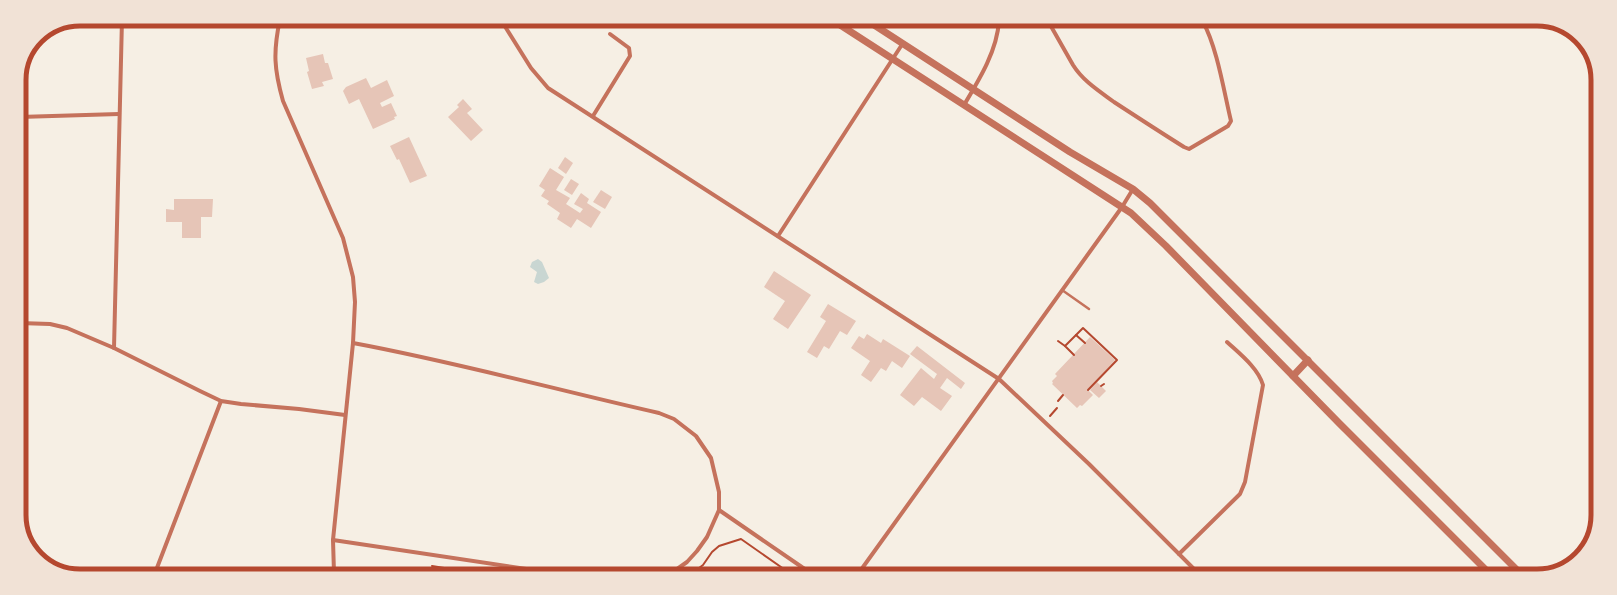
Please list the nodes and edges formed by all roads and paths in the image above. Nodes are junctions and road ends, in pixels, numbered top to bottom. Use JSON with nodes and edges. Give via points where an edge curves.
{"nodes":[{"id":1,"x":122,"y":26,"type":"edge"},
{"id":2,"x":279,"y":26,"type":"edge"},
{"id":3,"x":505,"y":26,"type":"edge"},
{"id":4,"x":842,"y":26,"type":"edge"},
{"id":5,"x":876,"y":26,"type":"edge"},
{"id":6,"x":999,"y":26,"type":"edge"},
{"id":7,"x":1051,"y":26,"type":"edge"},
{"id":8,"x":1205,"y":26,"type":"edge"},
{"id":9,"x":610,"y":34,"type":"dead end"},
{"id":10,"x":903,"y":43,"type":"junction"},
{"id":11,"x":893,"y":59,"type":"junction"},
{"id":12,"x":974,"y":88,"type":"junction"},
{"id":13,"x":964,"y":105,"type":"junction"},
{"id":14,"x":119,"y":114,"type":"junction"},
{"id":15,"x":593,"y":116,"type":"junction"},
{"id":16,"x":26,"y":117,"type":"edge"},
{"id":17,"x":1132,"y":189,"type":"junction"},
{"id":18,"x":1122,"y":208,"type":"junction"},
{"id":19,"x":778,"y":236,"type":"junction"},
{"id":20,"x":1062,"y":289,"type":"junction"},
{"id":21,"x":1089,"y":309,"type":"dead end"},
{"id":22,"x":26,"y":323,"type":"edge"},
{"id":23,"x":1076,"y":335,"type":"junction"},
{"id":24,"x":1058,"y":341,"type":"dead end"},
{"id":25,"x":1227,"y":342,"type":"dead end"},
{"id":26,"x":353,"y":343,"type":"junction"},
{"id":27,"x":1085,"y":343,"type":"dead end"},
{"id":28,"x":1065,"y":346,"type":"junction"},
{"id":29,"x":114,"y":348,"type":"junction"},
{"id":30,"x":1074,"y":354,"type":"dead end"},
{"id":31,"x":1308,"y":360,"type":"junction"},
{"id":32,"x":1293,"y":376,"type":"junction"},
{"id":33,"x":999,"y":379,"type":"junction"},
{"id":34,"x":1088,"y":390,"type":"dead end"},
{"id":35,"x":1063,"y":395,"type":"dead end"},
{"id":36,"x":221,"y":400,"type":"junction"},
{"id":37,"x":1058,"y":401,"type":"dead end"},
{"id":38,"x":1058,"y":408,"type":"dead end"},
{"id":39,"x":345,"y":415,"type":"junction"},
{"id":40,"x":1046,"y":422,"type":"junction"},
{"id":41,"x":720,"y":510,"type":"junction"},
{"id":42,"x":334,"y":540,"type":"junction"},
{"id":43,"x":1179,"y":554,"type":"junction"},
{"id":44,"x":432,"y":566,"type":"dead end"},
{"id":45,"x":157,"y":569,"type":"edge"},
{"id":46,"x":334,"y":569,"type":"edge"},
{"id":47,"x":450,"y":569,"type":"edge"},
{"id":48,"x":527,"y":569,"type":"edge"},
{"id":49,"x":677,"y":569,"type":"edge"},
{"id":50,"x":698,"y":569,"type":"edge"},
{"id":51,"x":783,"y":569,"type":"edge"},
{"id":52,"x":805,"y":569,"type":"edge"},
{"id":53,"x":862,"y":569,"type":"edge"},
{"id":54,"x":1194,"y":569,"type":"edge"},
{"id":55,"x":1485,"y":569,"type":"edge"},
{"id":56,"x":1516,"y":569,"type":"edge"}],
"edges":[{"from":1,"to":14,"type":"street"},
{"from":2,"to":26,"type":"street","via":[[274,61],[283,101],[344,238],[353,277]]},
{"from":3,"to":15,"type":"street","via":[[531,68],[548,88]]},
{"from":4,"to":11,"type":"street"},
{"from":5,"to":10,"type":"street"},
{"from":6,"to":12,"type":"street","via":[[992,51]]},
{"from":7,"to":8,"type":"street","via":[[1077,72],[1092,86],[1189,149],[1228,126],[1231,121]]},
{"from":9,"to":15,"type":"street","via":[[630,48],[630,56]]},
{"from":10,"to":11,"type":"street"},
{"from":10,"to":12,"type":"street"},
{"from":11,"to":13,"type":"street"},
{"from":11,"to":19,"type":"street"},
{"from":12,"to":13,"type":"street"},
{"from":12,"to":17,"type":"street","via":[[1070,152]]},
{"from":13,"to":18,"type":"street"},
{"from":14,"to":16,"type":"street"},
{"from":14,"to":29,"type":"street"},
{"from":15,"to":19,"type":"street"},
{"from":17,"to":18,"type":"street"},
{"from":17,"to":31,"type":"street","via":[[1174,225]]},
{"from":18,"to":20,"type":"street"},
{"from":18,"to":32,"type":"street","via":[[1145,225]]},
{"from":19,"to":33,"type":"street"},
{"from":20,"to":21,"type":"lane"},
{"from":20,"to":33,"type":"street"},
{"from":22,"to":29,"type":"street","via":[[67,328]]},
{"from":23,"to":27,"type":"path"},
{"from":23,"to":28,"type":"path"},
{"from":23,"to":34,"type":"path","via":[[1083,328],[1116,360]]},
{"from":24,"to":28,"type":"path"},
{"from":25,"to":43,"type":"street","via":[[1254,368],[1263,385],[1245,482],[1240,494]]},
{"from":26,"to":39,"type":"street"},
{"from":26,"to":41,"type":"street","via":[[659,412],[674,418],[696,436],[711,458],[719,492]]},
{"from":28,"to":30,"type":"path"},
{"from":29,"to":36,"type":"street"},
{"from":31,"to":32,"type":"street"},
{"from":31,"to":56,"type":"street"},
{"from":32,"to":55,"type":"street"},
{"from":33,"to":40,"type":"street"},
{"from":33,"to":53,"type":"street"},
{"from":35,"to":37,"type":"path"},
{"from":36,"to":39,"type":"street"},
{"from":36,"to":45,"type":"street"},
{"from":38,"to":40,"type":"path"},
{"from":39,"to":42,"type":"street"},
{"from":40,"to":43,"type":"street"},
{"from":41,"to":49,"type":"street","via":[[697,551]]},
{"from":41,"to":52,"type":"street"},
{"from":42,"to":46,"type":"street"},
{"from":42,"to":48,"type":"street"},
{"from":43,"to":54,"type":"street"},
{"from":44,"to":47,"type":"path"},
{"from":50,"to":51,"type":"path","via":[[719,546],[741,539]]}]}
